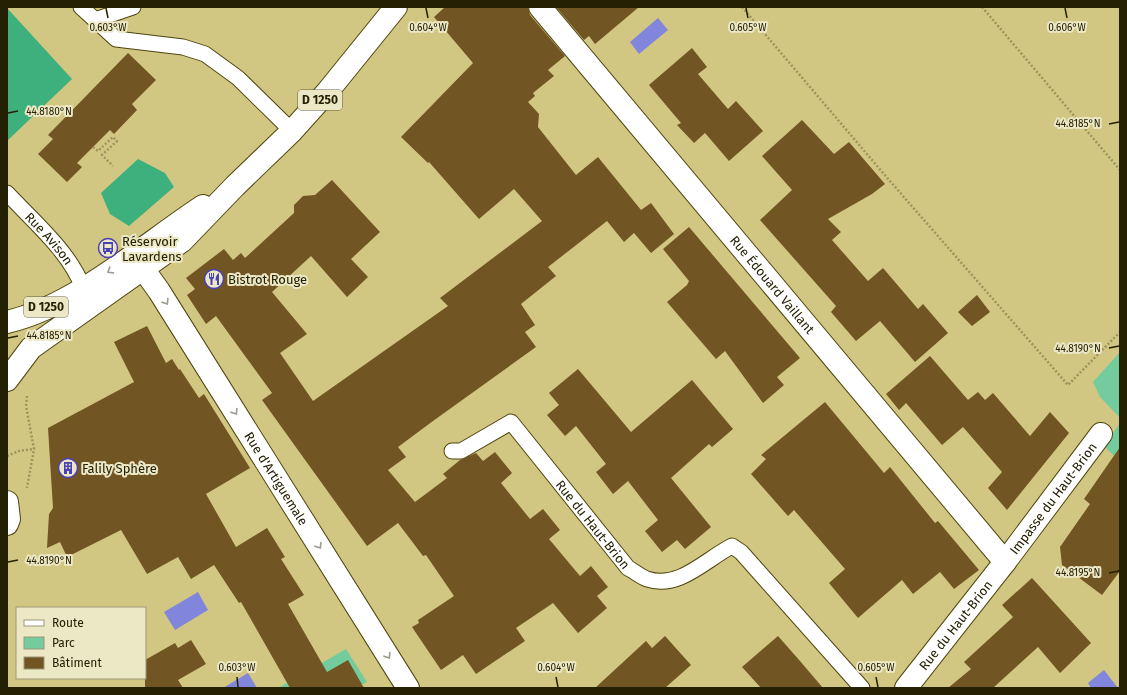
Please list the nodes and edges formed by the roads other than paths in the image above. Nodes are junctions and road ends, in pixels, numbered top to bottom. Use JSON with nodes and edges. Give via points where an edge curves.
{"nodes":[{"id":1,"x":81,"y":7,"type":"edge"},
{"id":2,"x":133,"y":7,"type":"edge"},
{"id":3,"x":396,"y":7,"type":"edge"},
{"id":4,"x":540,"y":7,"type":"edge"},
{"id":5,"x":95,"y":20,"type":"junction"},
{"id":6,"x":292,"y":131,"type":"junction"},
{"id":7,"x":235,"y":186,"type":"junction"},
{"id":8,"x":7,"y":193,"type":"edge"},
{"id":9,"x":144,"y":270,"type":"junction"},
{"id":10,"x":83,"y":288,"type":"junction"},
{"id":11,"x":7,"y":322,"type":"edge"},
{"id":12,"x":7,"y":380,"type":"edge"},
{"id":13,"x":1101,"y":434,"type":"dead end"},
{"id":14,"x":452,"y":451,"type":"dead end"},
{"id":15,"x":7,"y":502,"type":"edge"},
{"id":16,"x":7,"y":524,"type":"edge"},
{"id":17,"x":1005,"y":562,"type":"junction"},
{"id":18,"x":408,"y":688,"type":"edge"},
{"id":19,"x":862,"y":688,"type":"edge"},
{"id":20,"x":906,"y":688,"type":"edge"}],
"edges":[{"from":1,"to":5,"type":"lane"},
{"from":2,"to":5,"type":"lane"},
{"from":3,"to":6,"type":"street","number":"D 1250"},
{"from":4,"to":17,"type":"street","name":"Rue Édouard Vaillant"},
{"from":5,"to":6,"type":"lane","via":[[116,39],[183,47],[205,54],[238,78]]},
{"from":6,"to":7,"type":"street","number":"D 1250"},
{"from":7,"to":9,"type":"street","number":"D 1250","via":[[182,241]]},
{"from":7,"to":10,"type":"street","number":"D 1250","one_way":true},
{"from":8,"to":10,"type":"lane","name":"Rue Avison","via":[[69,260]]},
{"from":9,"to":12,"type":"street","number":"D 1250","via":[[31,348]]},
{"from":9,"to":18,"type":"street","name":"Rue d'Artiguemale","one_way":true},
{"from":10,"to":11,"type":"street","number":"D 1250","via":[[31,314]]},
{"from":13,"to":17,"type":"street","name":"Impasse du Haut-Brion"},
{"from":14,"to":19,"type":"lane","name":"Rue du Haut-Brion","via":[[461,451],[511,422],[628,568],[647,579],[669,581],[694,571],[732,546],[741,552]]},
{"from":15,"to":16,"type":"street"},
{"from":17,"to":20,"type":"street","name":"Rue du Haut-Brion"}]}
